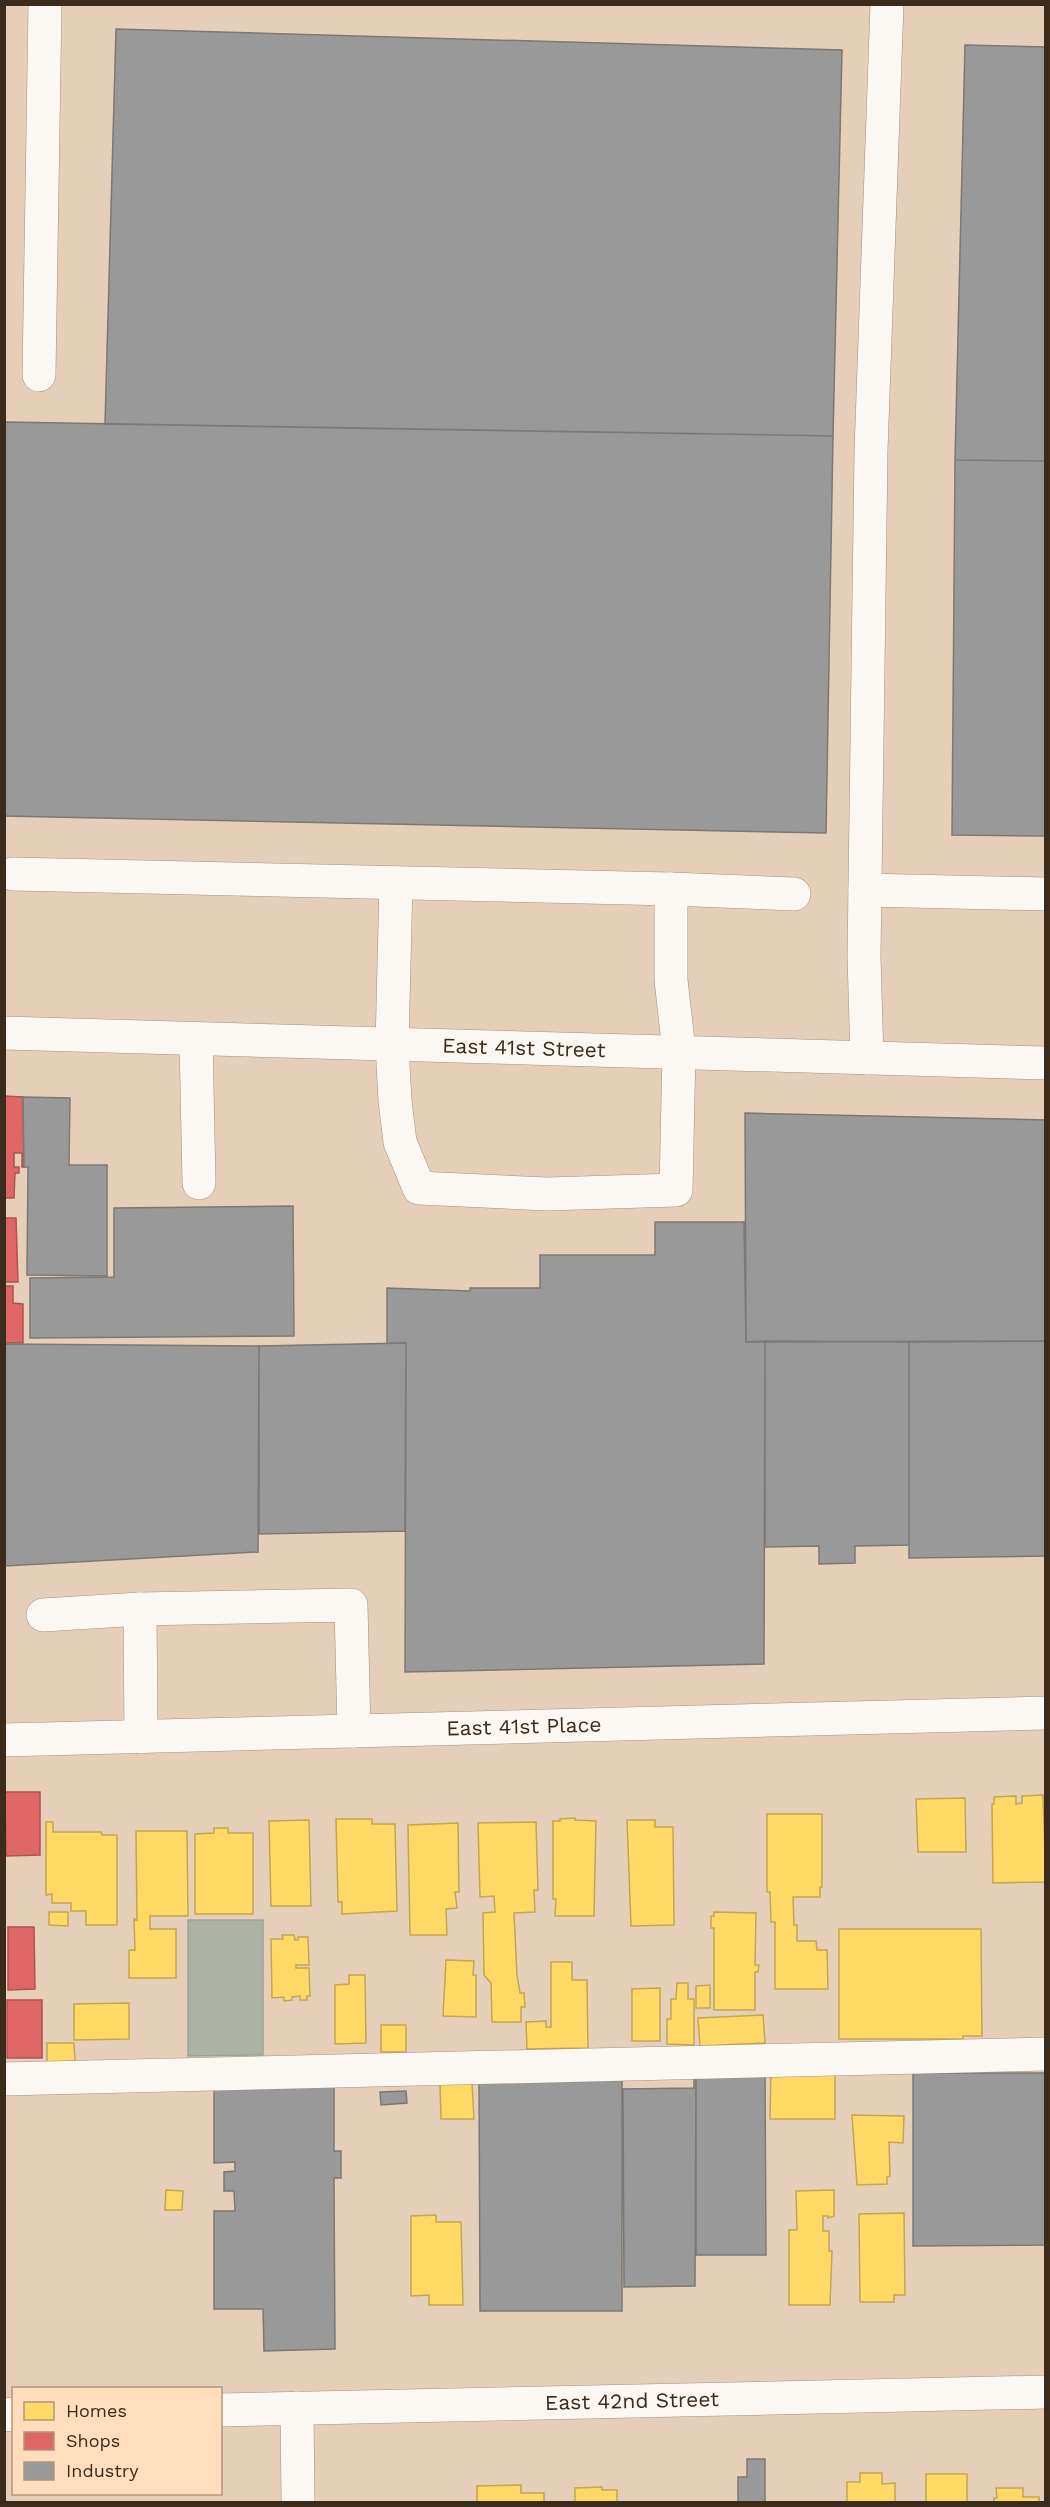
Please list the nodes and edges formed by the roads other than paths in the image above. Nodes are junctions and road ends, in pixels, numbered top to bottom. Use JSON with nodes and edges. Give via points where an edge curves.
{"nodes":[{"id":1,"x":45,"y":4,"type":"edge"},
{"id":2,"x":887,"y":4,"type":"edge"},
{"id":3,"x":39,"y":375,"type":"dead end"},
{"id":4,"x":13,"y":874,"type":"dead end"},
{"id":5,"x":396,"y":883,"type":"junction"},
{"id":6,"x":671,"y":889,"type":"junction"},
{"id":7,"x":865,"y":890,"type":"junction"},
{"id":8,"x":794,"y":894,"type":"dead end"},
{"id":9,"x":1046,"y":894,"type":"edge"},
{"id":10,"x":4,"y":1034,"type":"edge"},
{"id":11,"x":196,"y":1039,"type":"junction"},
{"id":12,"x":392,"y":1045,"type":"junction"},
{"id":13,"x":679,"y":1051,"type":"junction"},
{"id":14,"x":867,"y":1058,"type":"junction"},
{"id":15,"x":1046,"y":1063,"type":"edge"},
{"id":16,"x":199,"y":1183,"type":"dead end"},
{"id":17,"x":140,"y":1609,"type":"junction"},
{"id":18,"x":42,"y":1615,"type":"dead end"},
{"id":19,"x":1046,"y":1713,"type":"edge"},
{"id":20,"x":354,"y":1731,"type":"junction"},
{"id":21,"x":141,"y":1737,"type":"junction"},
{"id":22,"x":4,"y":1740,"type":"edge"},
{"id":23,"x":1046,"y":2054,"type":"edge"},
{"id":24,"x":4,"y":2079,"type":"edge"},
{"id":25,"x":1046,"y":2392,"type":"edge"},
{"id":26,"x":297,"y":2409,"type":"junction"},
{"id":27,"x":222,"y":2410,"type":"edge"},
{"id":28,"x":298,"y":2502,"type":"edge"}],
"edges":[{"from":1,"to":3,"type":"street"},
{"from":2,"to":7,"type":"street","via":[[871,451]]},
{"from":4,"to":5,"type":"street"},
{"from":5,"to":6,"type":"street"},
{"from":5,"to":12,"type":"street"},
{"from":6,"to":8,"type":"street"},
{"from":6,"to":13,"type":"street","via":[[671,980]]},
{"from":7,"to":9,"type":"street"},
{"from":7,"to":14,"type":"street"},
{"from":10,"to":11,"type":"street","name":"East 41st Street"},
{"from":11,"to":12,"type":"street","name":"East 41st Street"},
{"from":11,"to":16,"type":"street"},
{"from":12,"to":13,"type":"street","name":"East 41st Street"},
{"from":12,"to":13,"type":"street","via":[[400,1142],[419,1188],[547,1194],[676,1190]]},
{"from":13,"to":14,"type":"street","name":"East 41st Street"},
{"from":14,"to":15,"type":"street","name":"East 41st Street"},
{"from":17,"to":18,"type":"street"},
{"from":17,"to":20,"type":"street","via":[[351,1605]]},
{"from":17,"to":21,"type":"street"},
{"from":19,"to":20,"type":"street","name":"East 41st Place"},
{"from":20,"to":21,"type":"street","name":"East 41st Place"},
{"from":21,"to":22,"type":"street","name":"East 41st Place"},
{"from":23,"to":24,"type":"street"},
{"from":25,"to":26,"type":"street","name":"East 42nd Street"},
{"from":26,"to":27,"type":"street","name":"East 42nd Street"},
{"from":26,"to":28,"type":"street"}]}
